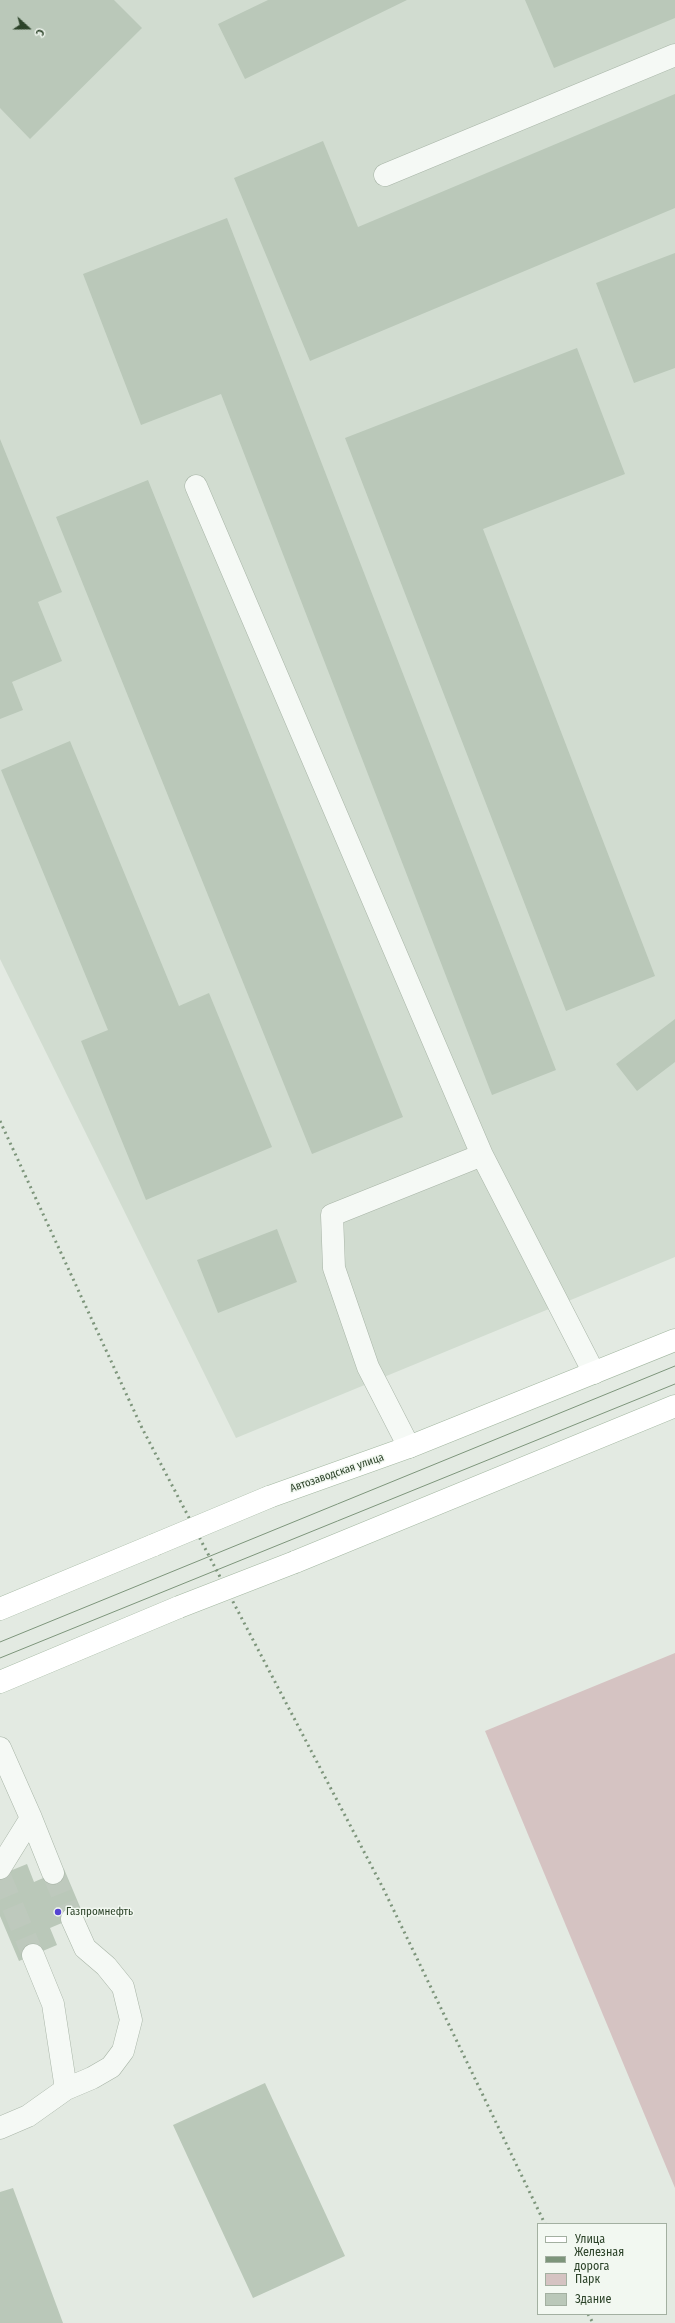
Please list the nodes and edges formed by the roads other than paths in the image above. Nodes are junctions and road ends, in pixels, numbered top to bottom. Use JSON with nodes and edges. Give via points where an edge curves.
{"nodes":[{"id":1,"x":675,"y":55,"type":"edge"},
{"id":2,"x":385,"y":175,"type":"dead end"},
{"id":3,"x":196,"y":486,"type":"dead end"},
{"id":4,"x":482,"y":1155,"type":"junction"},
{"id":5,"x":675,"y":1340,"type":"edge"},
{"id":6,"x":594,"y":1373,"type":"junction"},
{"id":7,"x":675,"y":1406,"type":"edge"},
{"id":8,"x":409,"y":1448,"type":"junction"},
{"id":9,"x":0,"y":1609,"type":"edge"},
{"id":10,"x":0,"y":1682,"type":"edge"},
{"id":11,"x":0,"y":1748,"type":"edge"},
{"id":12,"x":31,"y":1818,"type":"junction"},
{"id":13,"x":0,"y":1868,"type":"edge"},
{"id":14,"x":53,"y":1873,"type":"tunnel mouth"},
{"id":15,"x":72,"y":1919,"type":"tunnel mouth"},
{"id":16,"x":33,"y":1955,"type":"tunnel mouth"},
{"id":17,"x":66,"y":2089,"type":"junction"},
{"id":18,"x":0,"y":2128,"type":"edge"}],
"edges":[{"from":1,"to":2,"type":"lane"},
{"from":3,"to":4,"type":"lane"},
{"from":4,"to":6,"type":"lane"},
{"from":4,"to":8,"type":"lane","via":[[332,1215],[334,1268],[368,1367]]},
{"from":5,"to":6,"type":"main road","name":"Автозаводская улица"},
{"from":6,"to":8,"type":"main road","name":"Автозаводская улица"},
{"from":7,"to":10,"type":"main road","bridge":true},
{"from":8,"to":9,"type":"main road","name":"Автозаводская улица","bridge":true,"via":[[269,1497]]},
{"from":11,"to":12,"type":"lane"},
{"from":12,"to":13,"type":"lane"},
{"from":12,"to":14,"type":"lane"},
{"from":15,"to":17,"type":"lane","via":[[85,1948],[106,1966],[123,1987],[131,2020],[123,2051],[111,2067]]},
{"from":16,"to":17,"type":"lane","via":[[53,2004]]},
{"from":17,"to":18,"type":"lane","via":[[28,2116]]}]}
